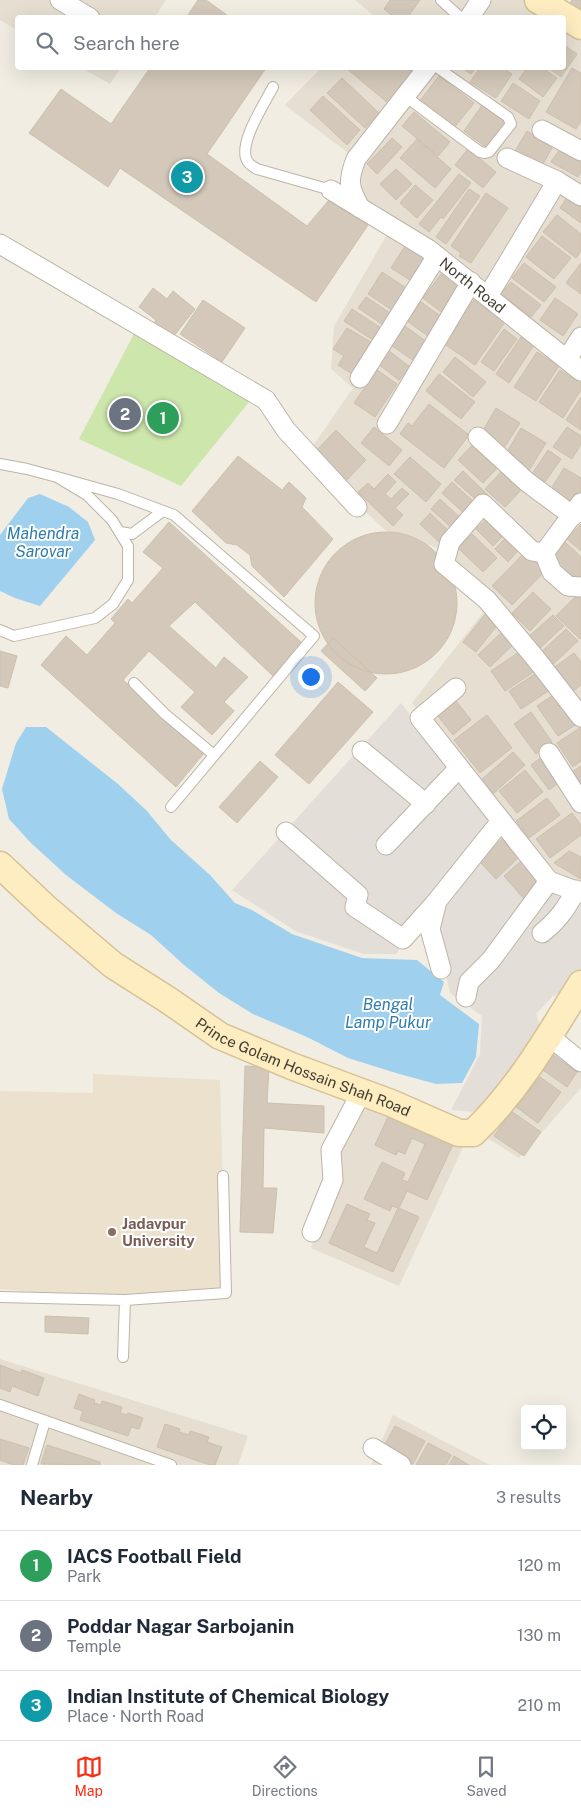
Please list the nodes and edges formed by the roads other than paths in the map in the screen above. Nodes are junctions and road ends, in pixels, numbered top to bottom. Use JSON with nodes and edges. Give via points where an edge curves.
{"nodes":[{"id":1,"x":60,"y":0,"type":"edge"},
{"id":2,"x":441,"y":0,"type":"edge"},
{"id":3,"x":481,"y":0,"type":"edge"},
{"id":4,"x":538,"y":0,"type":"edge"},
{"id":5,"x":85,"y":15,"type":"edge"},
{"id":6,"x":458,"y":15,"type":"edge"},
{"id":7,"x":471,"y":15,"type":"edge"},
{"id":8,"x":563,"y":15,"type":"edge"},
{"id":9,"x":566,"y":17,"type":"edge"},
{"id":10,"x":581,"y":26,"type":"edge"},
{"id":11,"x":425,"y":70,"type":"edge"},
{"id":12,"x":441,"y":70,"type":"edge"},
{"id":13,"x":272,"y":87,"type":"dead end"},
{"id":14,"x":404,"y":96,"type":"junction"},
{"id":15,"x":542,"y":130,"type":"dead end"},
{"id":16,"x":581,"y":151,"type":"edge"},
{"id":17,"x":507,"y":158,"type":"dead end"},
{"id":18,"x":557,"y":181,"type":"junction"},
{"id":19,"x":331,"y":190,"type":"joint"},
{"id":20,"x":581,"y":196,"type":"edge"},
{"id":21,"x":360,"y":208,"type":"junction"},
{"id":22,"x":0,"y":244,"type":"edge"},
{"id":23,"x":437,"y":256,"type":"junction"},
{"id":24,"x":471,"y":282,"type":"junction"},
{"id":25,"x":488,"y":296,"type":"junction"},
{"id":26,"x":581,"y":337,"type":"edge"},
{"id":27,"x":574,"y":365,"type":"edge"},
{"id":28,"x":360,"y":378,"type":"dead end"},
{"id":29,"x":387,"y":424,"type":"dead end"},
{"id":30,"x":478,"y":437,"type":"dead end"},
{"id":31,"x":0,"y":464,"type":"edge"},
{"id":32,"x":57,"y":477,"type":"junction"},
{"id":33,"x":357,"y":507,"type":"dead end"},
{"id":34,"x":577,"y":510,"type":"edge"},
{"id":35,"x":163,"y":511,"type":"junction"},
{"id":36,"x":120,"y":532,"type":"junction"},
{"id":37,"x":544,"y":553,"type":"junction"},
{"id":38,"x":581,"y":586,"type":"edge"},
{"id":39,"x":0,"y":630,"type":"edge"},
{"id":40,"x":134,"y":682,"type":"dead end"},
{"id":41,"x":456,"y":688,"type":"dead end"},
{"id":42,"x":581,"y":717,"type":"edge"},
{"id":43,"x":362,"y":751,"type":"dead end"},
{"id":44,"x":549,"y":752,"type":"dead end"},
{"id":45,"x":214,"y":755,"type":"junction"},
{"id":46,"x":459,"y":768,"type":"junction"},
{"id":47,"x":581,"y":803,"type":"edge"},
{"id":48,"x":426,"y":804,"type":"junction"},
{"id":49,"x":171,"y":807,"type":"dead end"},
{"id":50,"x":501,"y":821,"type":"junction"},
{"id":51,"x":286,"y":832,"type":"dead end"},
{"id":52,"x":386,"y":845,"type":"dead end"},
{"id":53,"x":0,"y":865,"type":"edge"},
{"id":54,"x":549,"y":881,"type":"junction"},
{"id":55,"x":578,"y":892,"type":"edge"},
{"id":56,"x":437,"y":901,"type":"junction"},
{"id":57,"x":542,"y":933,"type":"dead end"},
{"id":58,"x":441,"y":969,"type":"dead end"},
{"id":59,"x":581,"y":984,"type":"edge"},
{"id":60,"x":466,"y":997,"type":"dead end"},
{"id":61,"x":549,"y":1036,"type":"junction"},
{"id":62,"x":581,"y":1062,"type":"edge"},
{"id":63,"x":361,"y":1092,"type":"junction"},
{"id":64,"x":223,"y":1176,"type":"dead end"},
{"id":65,"x":312,"y":1232,"type":"dead end"},
{"id":66,"x":0,"y":1296,"type":"edge"},
{"id":67,"x":125,"y":1300,"type":"junction"},
{"id":68,"x":123,"y":1357,"type":"dead end"},
{"id":69,"x":0,"y":1405,"type":"edge"},
{"id":70,"x":45,"y":1421,"type":"junction"},
{"id":71,"x":373,"y":1448,"type":"dead end"},
{"id":72,"x":32,"y":1465,"type":"edge"},
{"id":73,"x":171,"y":1465,"type":"edge"},
{"id":74,"x":401,"y":1465,"type":"edge"}],
"edges":[{"from":1,"to":5,"type":"street"},
{"from":2,"to":6,"type":"lane"},
{"from":3,"to":7,"type":"street"},
{"from":4,"to":8,"type":"street"},
{"from":9,"to":10,"type":"street"},
{"from":11,"to":14,"type":"street"},
{"from":12,"to":14,"type":"lane","via":[[511,120],[489,152],[480,152]]},
{"from":13,"to":19,"type":"lane","via":[[245,141],[247,162],[257,169]]},
{"from":14,"to":21,"type":"street","via":[[356,159],[350,174],[350,189]]},
{"from":15,"to":16,"type":"street"},
{"from":17,"to":18,"type":"street"},
{"from":18,"to":20,"type":"street"},
{"from":18,"to":25,"type":"street"},
{"from":19,"to":21,"type":"street","name":"North Road"},
{"from":21,"to":23,"type":"street","name":"North Road"},
{"from":22,"to":33,"type":"street","via":[[266,400],[286,430]]},
{"from":23,"to":24,"type":"street","name":"North Road"},
{"from":23,"to":28,"type":"street"},
{"from":24,"to":25,"type":"street","name":"North Road"},
{"from":24,"to":29,"type":"street"},
{"from":25,"to":27,"type":"street","name":"North Road"},
{"from":26,"to":27,"type":"street"},
{"from":30,"to":34,"type":"street","via":[[527,482]]},
{"from":31,"to":32,"type":"lane"},
{"from":32,"to":35,"type":"lane"},
{"from":32,"to":36,"type":"lane","via":[[87,495]]},
{"from":34,"to":37,"type":"street"},
{"from":35,"to":36,"type":"lane","via":[[132,534]]},
{"from":35,"to":45,"type":"lane","via":[[174,515],[314,636]]},
{"from":36,"to":39,"type":"lane","via":[[128,546],[128,580],[113,604],[95,618],[14,636]]},
{"from":37,"to":38,"type":"street","via":[[552,572],[568,586]]},
{"from":37,"to":42,"type":"street","via":[[532,551],[483,504],[450,542],[444,564],[486,600]]},
{"from":40,"to":45,"type":"lane"},
{"from":41,"to":46,"type":"street","via":[[420,718]]},
{"from":43,"to":48,"type":"street"},
{"from":44,"to":47,"type":"street"},
{"from":45,"to":49,"type":"lane"},
{"from":46,"to":48,"type":"street"},
{"from":46,"to":50,"type":"street"},
{"from":48,"to":52,"type":"street"},
{"from":50,"to":54,"type":"street"},
{"from":50,"to":56,"type":"street"},
{"from":51,"to":56,"type":"street","via":[[358,895],[356,907],[402,939]]},
{"from":53,"to":63,"type":"street","name":"Prince Golam Hossain Shah Road","via":[[113,966],[220,1036]]},
{"from":54,"to":55,"type":"street"},
{"from":54,"to":60,"type":"street","via":[[491,960],[469,982]]},
{"from":55,"to":57,"type":"street","via":[[555,922]]},
{"from":56,"to":58,"type":"street","via":[[430,929]]},
{"from":59,"to":61,"type":"street","name":"Prince Golam Hossain Shah Road"},
{"from":61,"to":62,"type":"street"},
{"from":61,"to":63,"type":"street","name":"Prince Golam Hossain Shah Road","via":[[524,1074],[473,1133],[459,1132]]},
{"from":63,"to":65,"type":"street","via":[[331,1150],[333,1180]]},
{"from":64,"to":67,"type":"lane","via":[[226,1293]]},
{"from":66,"to":67,"type":"lane"},
{"from":67,"to":68,"type":"lane"},
{"from":69,"to":70,"type":"lane"},
{"from":70,"to":72,"type":"lane"},
{"from":70,"to":73,"type":"lane"},
{"from":71,"to":74,"type":"street"}]}
